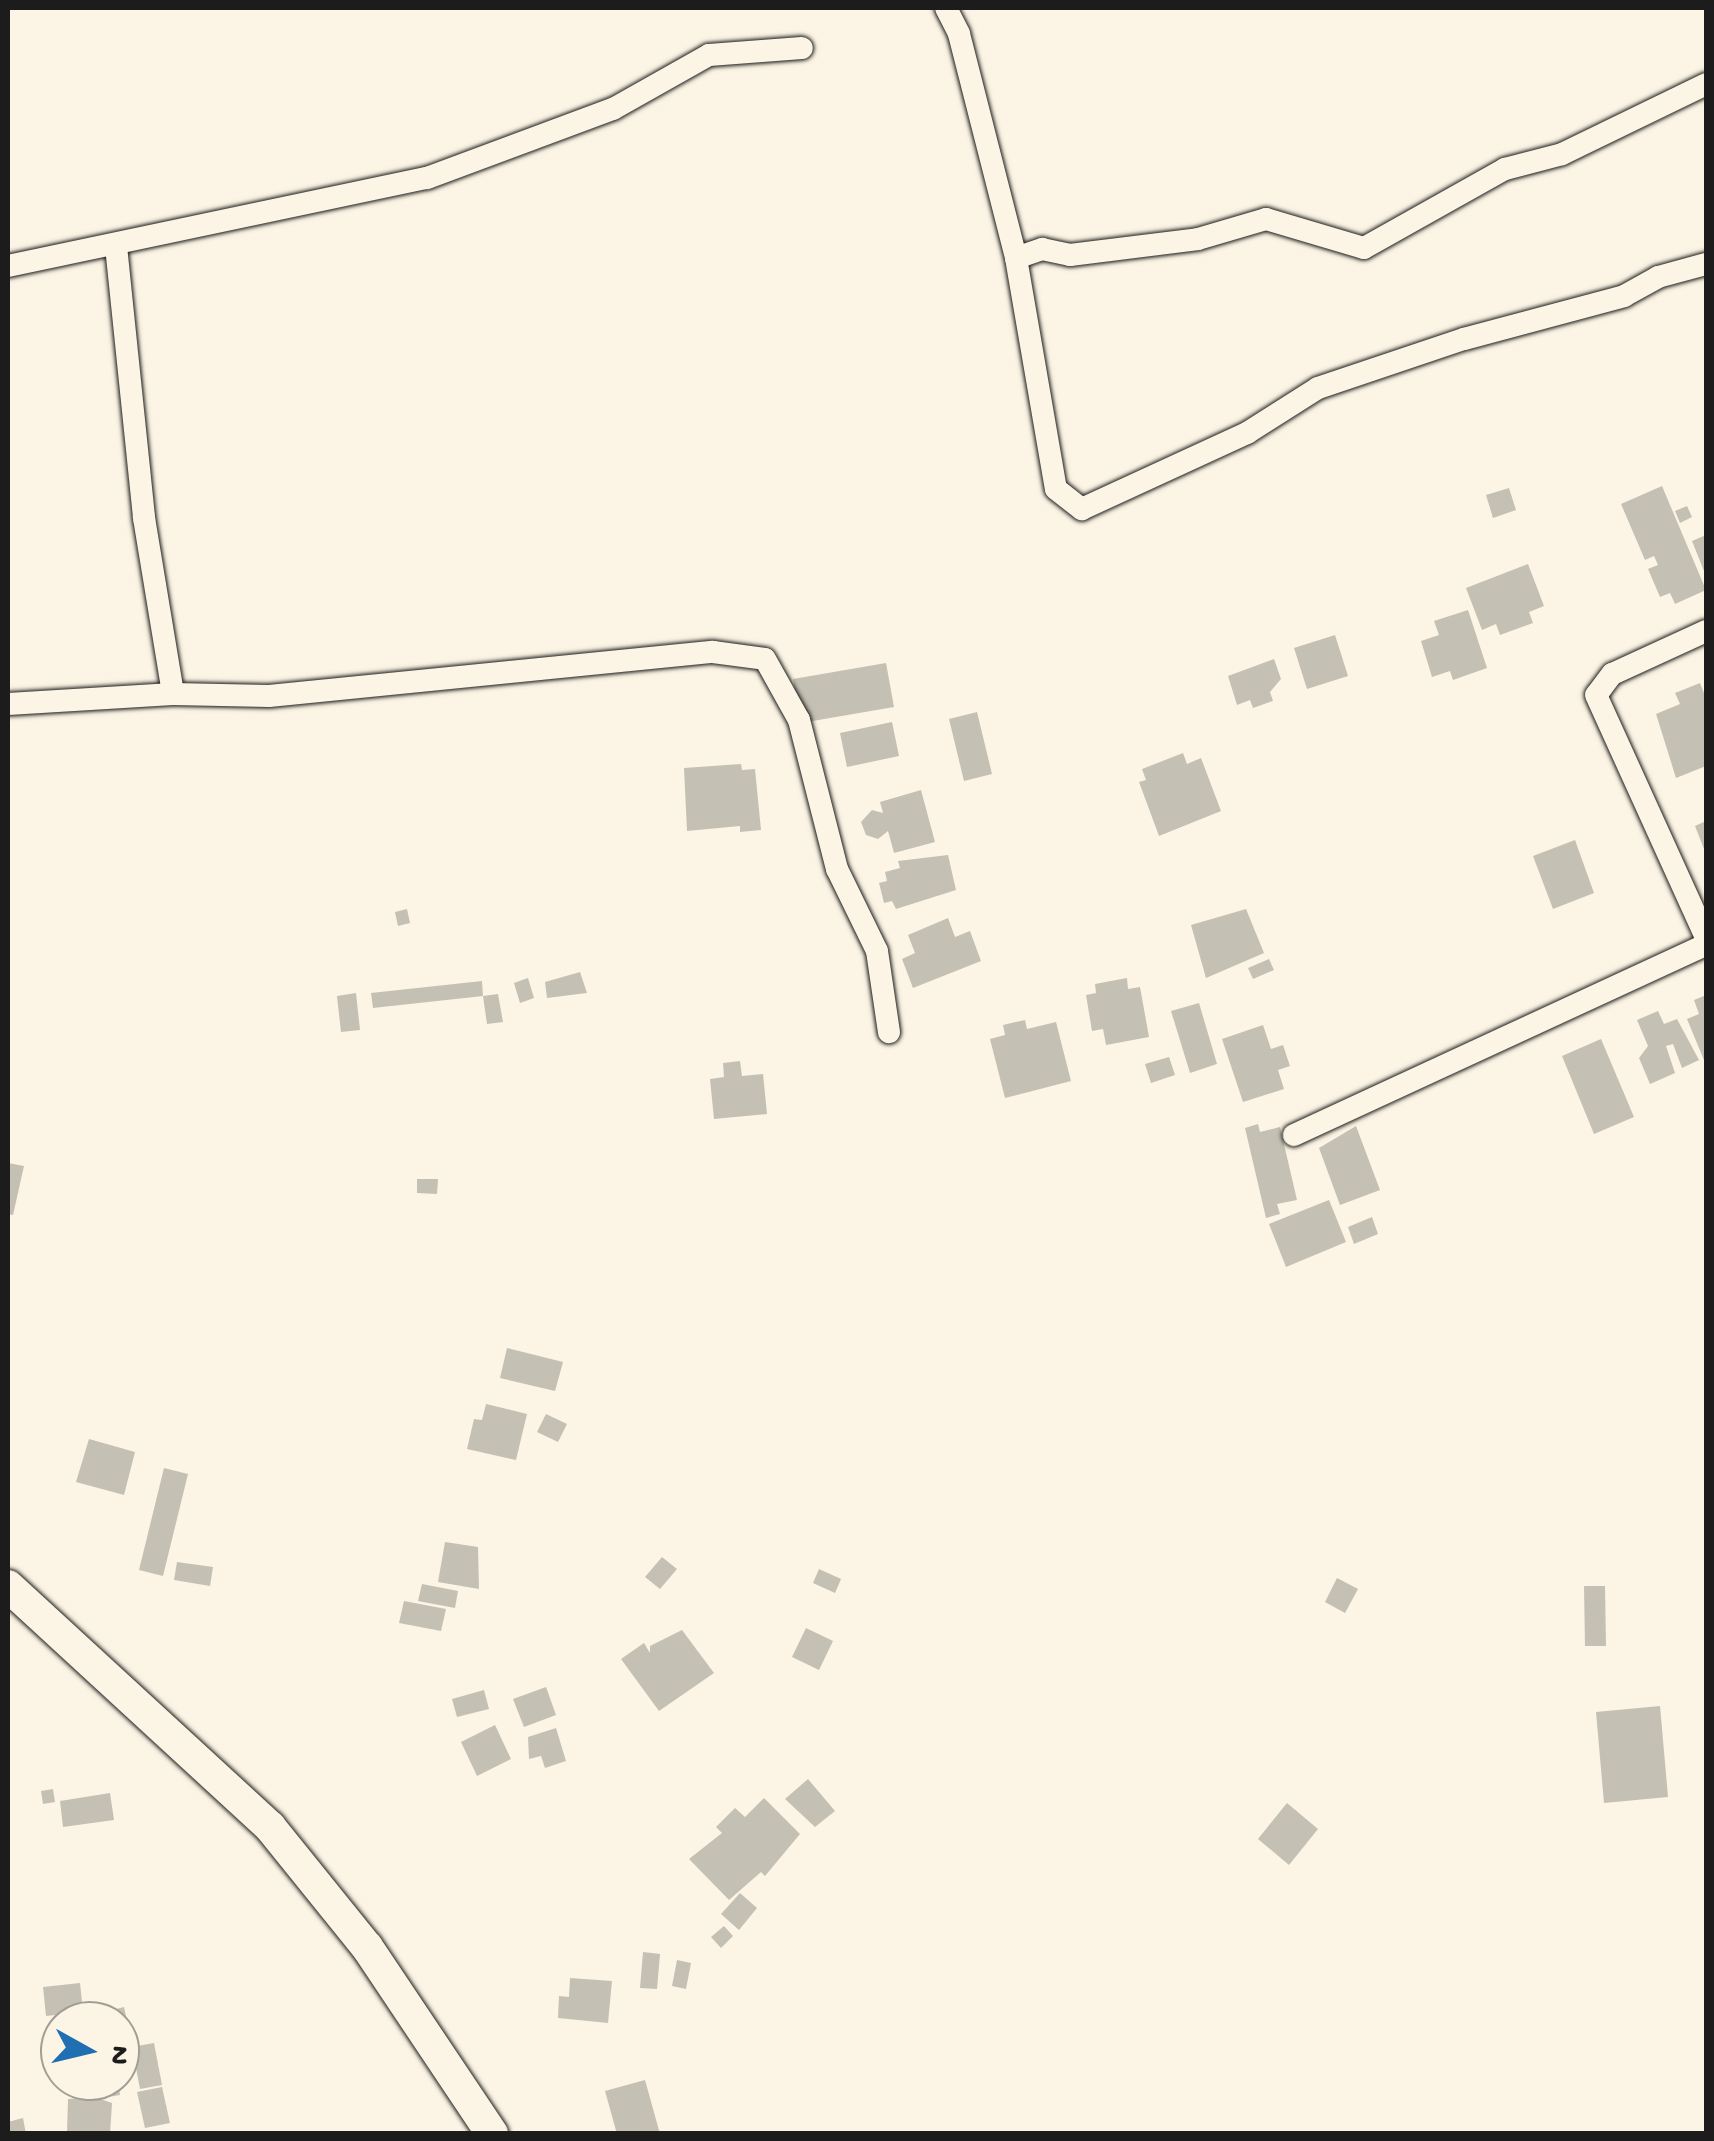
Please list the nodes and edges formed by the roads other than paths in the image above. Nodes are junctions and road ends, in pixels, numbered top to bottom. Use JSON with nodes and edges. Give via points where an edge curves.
{"nodes":[{"id":1,"x":946,"y":8,"type":"edge"},
{"id":2,"x":802,"y":48,"type":"dead end"},
{"id":3,"x":1706,"y":84,"type":"edge"},
{"id":4,"x":116,"y":246,"type":"junction"},
{"id":5,"x":1016,"y":258,"type":"junction"},
{"id":6,"x":1706,"y":264,"type":"edge"},
{"id":7,"x":8,"y":266,"type":"edge"},
{"id":8,"x":1706,"y":631,"type":"edge"},
{"id":9,"x":173,"y":694,"type":"junction"},
{"id":10,"x":8,"y":704,"type":"edge"},
{"id":11,"x":1706,"y":941,"type":"edge"},
{"id":12,"x":888,"y":1032,"type":"dead end"},
{"id":13,"x":1294,"y":1135,"type":"dead end"},
{"id":14,"x":8,"y":1586,"type":"edge"},
{"id":15,"x":492,"y":2134,"type":"edge"}],
"edges":[{"from":1,"to":5,"type":"street","via":[[959,34]]},
{"from":2,"to":4,"type":"street","via":[[708,56],[614,109],[427,178]]},
{"from":3,"to":5,"type":"street","via":[[1562,154],[1505,169],[1364,248],[1266,219],[1198,239],[1070,255],[1042,249]]},
{"from":4,"to":7,"type":"street"},
{"from":4,"to":9,"type":"street","via":[[144,518]]},
{"from":5,"to":6,"type":"street","via":[[1056,488],[1082,509],[1247,433],[1318,388],[1464,338],[1624,296],[1658,277]]},
{"from":8,"to":11,"type":"street","via":[[1612,674],[1596,695]]},
{"from":9,"to":10,"type":"street"},
{"from":9,"to":12,"type":"street","via":[[269,696],[713,652],[765,659],[798,720],[837,869],[877,951]]},
{"from":11,"to":13,"type":"street"},
{"from":14,"to":15,"type":"street","via":[[270,1827],[367,1946]]}]}
